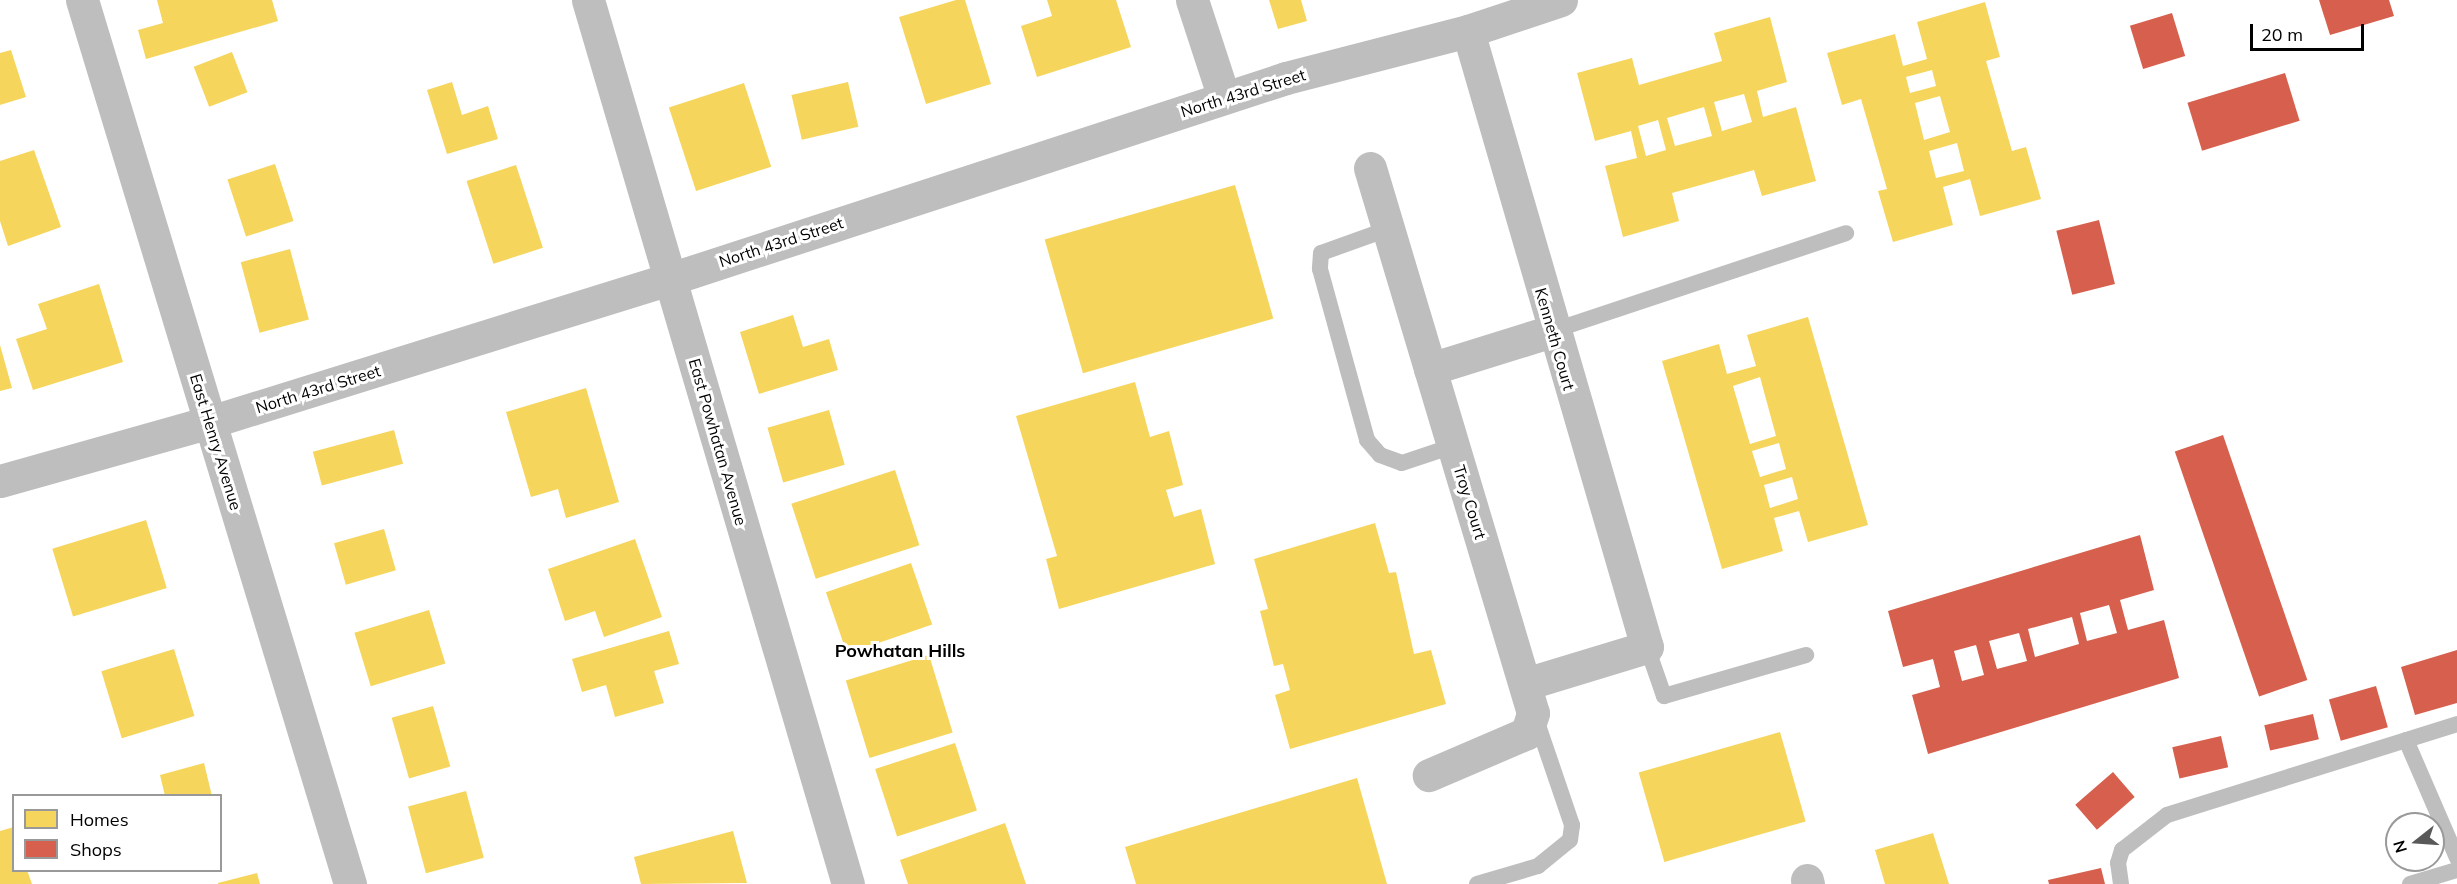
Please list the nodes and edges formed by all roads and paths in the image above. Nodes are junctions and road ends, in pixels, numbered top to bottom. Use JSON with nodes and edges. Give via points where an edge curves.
{"nodes":[{"id":1,"x":82,"y":0,"type":"edge"},
{"id":2,"x":588,"y":0,"type":"edge"},
{"id":3,"x":1192,"y":0,"type":"edge"},
{"id":4,"x":1561,"y":0,"type":"edge"},
{"id":5,"x":1468,"y":31,"type":"junction"},
{"id":6,"x":1224,"y":98,"type":"junction"},
{"id":7,"x":1370,"y":168,"type":"dead end"},
{"id":8,"x":1388,"y":229,"type":"junction"},
{"id":9,"x":1846,"y":233,"type":"dead end"},
{"id":10,"x":670,"y":279,"type":"junction"},
{"id":11,"x":1552,"y":331,"type":"junction"},
{"id":12,"x":1430,"y":369,"type":"junction"},
{"id":13,"x":210,"y":422,"type":"junction"},
{"id":14,"x":1453,"y":446,"type":"junction"},
{"id":15,"x":0,"y":481,"type":"edge"},
{"id":16,"x":1647,"y":647,"type":"junction"},
{"id":17,"x":1806,"y":655,"type":"dead end"},
{"id":18,"x":1529,"y":698,"type":"junction"},
{"id":19,"x":2457,"y":724,"type":"edge"},
{"id":20,"x":2406,"y":740,"type":"junction"},
{"id":21,"x":1429,"y":775,"type":"dead end"},
{"id":22,"x":2457,"y":858,"type":"edge"},
{"id":23,"x":2457,"y":870,"type":"edge"},
{"id":24,"x":350,"y":884,"type":"edge"},
{"id":25,"x":848,"y":884,"type":"edge"},
{"id":26,"x":1477,"y":884,"type":"edge"},
{"id":27,"x":2121,"y":884,"type":"edge"},
{"id":28,"x":2410,"y":884,"type":"edge"}],
"edges":[{"from":1,"to":13,"type":"street","name":"East Henry Avenue"},
{"from":2,"to":10,"type":"street","name":"East Powhatan Avenue"},
{"from":3,"to":6,"type":"street"},
{"from":4,"to":5,"type":"street","name":"North 43rd Street"},
{"from":5,"to":6,"type":"street","name":"North 43rd Street"},
{"from":5,"to":11,"type":"street","name":"Kenneth Court"},
{"from":6,"to":10,"type":"street","name":"North 43rd Street"},
{"from":7,"to":8,"type":"street","name":"Troy Court"},
{"from":8,"to":12,"type":"street","name":"Troy Court"},
{"from":8,"to":14,"type":"lane","via":[[1321,253],[1320,269],[1367,440],[1380,455],[1402,463]]},
{"from":9,"to":11,"type":"lane"},
{"from":10,"to":13,"type":"street","name":"North 43rd Street"},
{"from":10,"to":25,"type":"street","name":"East Powhatan Avenue"},
{"from":11,"to":12,"type":"street"},
{"from":11,"to":16,"type":"street","name":"Kenneth Court"},
{"from":12,"to":14,"type":"street","name":"Troy Court"},
{"from":13,"to":15,"type":"street","name":"North 43rd Street"},
{"from":13,"to":24,"type":"street","name":"East Henry Avenue"},
{"from":14,"to":18,"type":"street","name":"Troy Court"},
{"from":16,"to":17,"type":"lane","via":[[1664,696]]},
{"from":16,"to":18,"type":"street"},
{"from":18,"to":21,"type":"street","via":[[1527,733]]},
{"from":18,"to":26,"type":"lane","via":[[1572,825],[1570,840],[1538,866]]},
{"from":19,"to":20,"type":"lane"},
{"from":20,"to":22,"type":"lane"},
{"from":20,"to":27,"type":"lane","via":[[2167,815],[2122,850],[2118,863]]},
{"from":23,"to":28,"type":"lane"}]}
